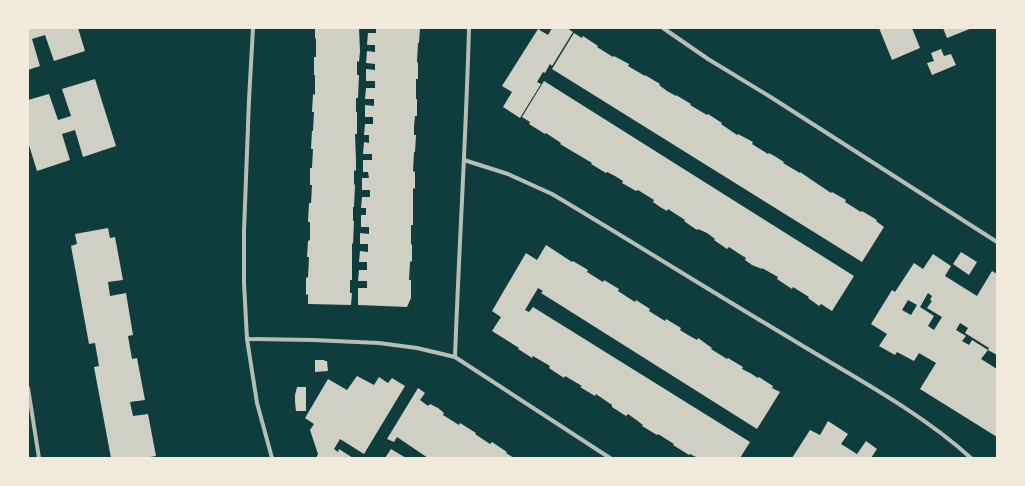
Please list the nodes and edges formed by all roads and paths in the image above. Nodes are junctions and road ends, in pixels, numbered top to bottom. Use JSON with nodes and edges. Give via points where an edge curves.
{"nodes":[{"id":1,"x":253,"y":28,"type":"edge"},
{"id":2,"x":469,"y":28,"type":"edge"},
{"id":3,"x":664,"y":28,"type":"edge"},
{"id":4,"x":464,"y":160,"type":"junction"},
{"id":5,"x":997,"y":242,"type":"edge"},
{"id":6,"x":247,"y":339,"type":"junction"},
{"id":7,"x":455,"y":357,"type":"junction"},
{"id":8,"x":28,"y":388,"type":"edge"},
{"id":9,"x":39,"y":458,"type":"edge"},
{"id":10,"x":272,"y":458,"type":"edge"},
{"id":11,"x":610,"y":458,"type":"edge"},
{"id":12,"x":971,"y":458,"type":"edge"}],
"edges":[{"from":1,"to":6,"type":"street","via":[[244,232]]},
{"from":2,"to":4,"type":"street"},
{"from":3,"to":5,"type":"street","via":[[708,59]]},
{"from":4,"to":7,"type":"street"},
{"from":4,"to":12,"type":"street","via":[[508,174],[559,198],[917,416]]},
{"from":6,"to":7,"type":"street","via":[[379,343]]},
{"from":6,"to":10,"type":"street","via":[[257,403]]},
{"from":7,"to":11,"type":"street"},
{"from":8,"to":9,"type":"street"}]}
